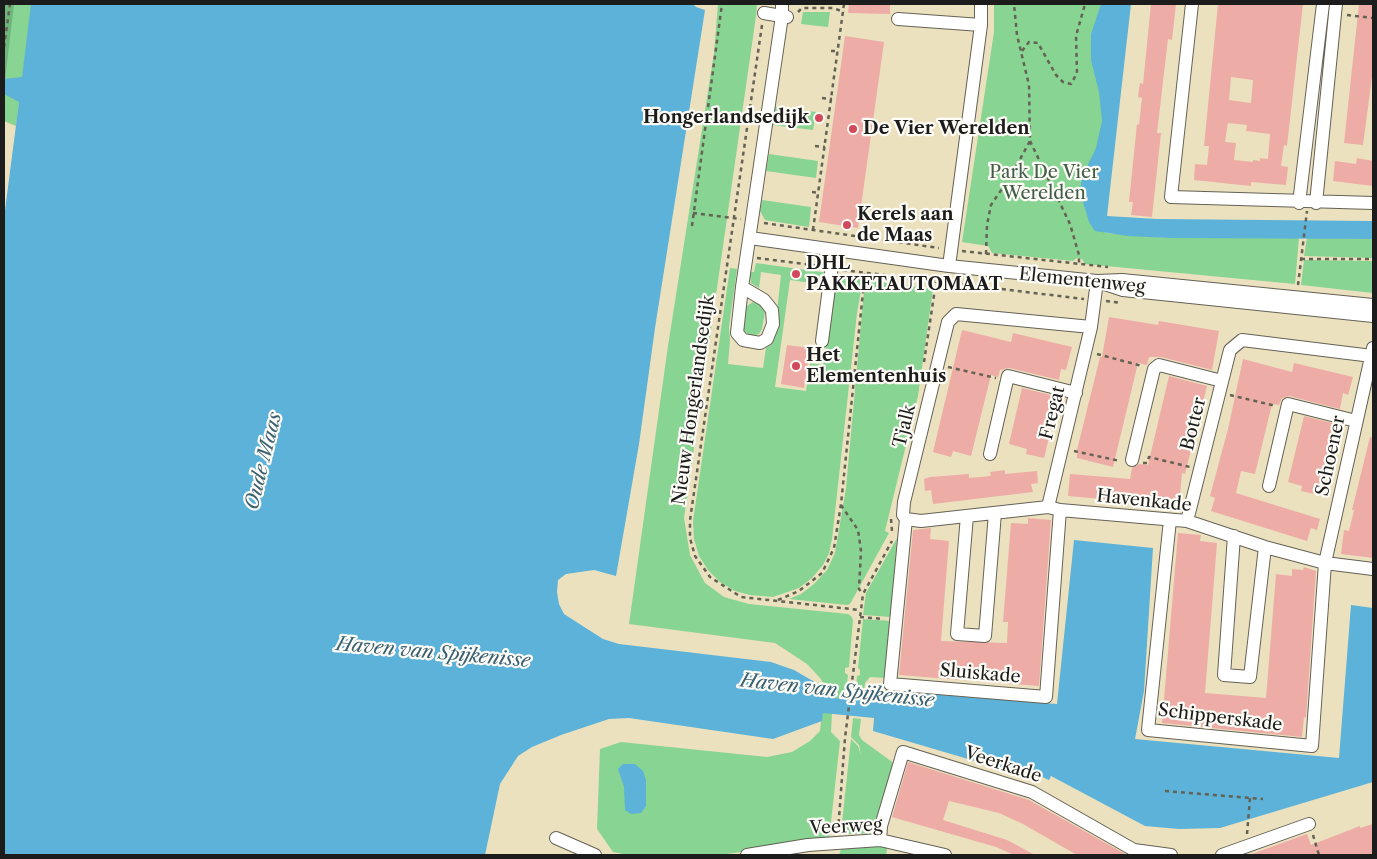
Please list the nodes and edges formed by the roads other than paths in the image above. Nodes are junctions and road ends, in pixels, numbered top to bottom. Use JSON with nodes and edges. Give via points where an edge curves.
{"nodes":[{"id":1,"x":981,"y":4,"type":"edge"},
{"id":2,"x":1192,"y":4,"type":"edge"},
{"id":3,"x":1322,"y":4,"type":"edge"},
{"id":4,"x":1336,"y":9,"type":"edge"},
{"id":5,"x":764,"y":13,"type":"road end"},
{"id":6,"x":786,"y":14,"type":"edge"},
{"id":7,"x":898,"y":19,"type":"dead end"},
{"id":8,"x":981,"y":26,"type":"junction"},
{"id":9,"x":1316,"y":203,"type":"junction"},
{"id":10,"x":1373,"y":203,"type":"edge"},
{"id":11,"x":1303,"y":207,"type":"junction"},
{"id":12,"x":750,"y":238,"type":"junction"},
{"id":13,"x":834,"y":250,"type":"junction"},
{"id":14,"x":949,"y":266,"type":"junction"},
{"id":15,"x":1097,"y":281,"type":"junction"},
{"id":16,"x":742,"y":287,"type":"dead end"},
{"id":17,"x":1373,"y":305,"type":"edge"},
{"id":18,"x":1373,"y":316,"type":"edge"},
{"id":19,"x":1091,"y":327,"type":"junction"},
{"id":20,"x":1242,"y":340,"type":"joint"},
{"id":21,"x":822,"y":341,"type":"dead end"},
{"id":22,"x":1372,"y":352,"type":"edge"},
{"id":23,"x":1222,"y":381,"type":"junction"},
{"id":24,"x":1076,"y":393,"type":"junction"},
{"id":25,"x":1356,"y":421,"type":"junction"},
{"id":26,"x":990,"y":454,"type":"dead end"},
{"id":27,"x":1132,"y":460,"type":"dead end"},
{"id":28,"x":1269,"y":486,"type":"dead end"},
{"id":29,"x":1054,"y":508,"type":"junction"},
{"id":30,"x":995,"y":513,"type":"junction"},
{"id":31,"x":967,"y":516,"type":"junction"},
{"id":32,"x":1170,"y":520,"type":"junction"},
{"id":33,"x":1187,"y":520,"type":"junction"},
{"id":34,"x":905,"y":524,"type":"junction"},
{"id":35,"x":1234,"y":536,"type":"junction"},
{"id":36,"x":1265,"y":547,"type":"junction"},
{"id":37,"x":1325,"y":563,"type":"junction"},
{"id":38,"x":1373,"y":570,"type":"edge"},
{"id":39,"x":1309,"y":824,"type":"road end"},
{"id":40,"x":556,"y":838,"type":"dead end"},
{"id":41,"x":880,"y":840,"type":"junction"},
{"id":42,"x":1133,"y":852,"type":"edge"},
{"id":43,"x":595,"y":855,"type":"edge"},
{"id":44,"x":747,"y":855,"type":"edge"},
{"id":45,"x":945,"y":855,"type":"edge"},
{"id":46,"x":1171,"y":855,"type":"edge"},
{"id":47,"x":1222,"y":855,"type":"edge"}],
"edges":[{"from":1,"to":8,"type":"street"},
{"from":2,"to":11,"type":"street","via":[[1171,197]]},
{"from":3,"to":11,"type":"street"},
{"from":4,"to":9,"type":"street"},
{"from":5,"to":6,"type":"street"},
{"from":6,"to":12,"type":"street"},
{"from":7,"to":8,"type":"street"},
{"from":8,"to":14,"type":"street"},
{"from":9,"to":10,"type":"street"},
{"from":9,"to":11,"type":"street"},
{"from":12,"to":13,"type":"street","name":"Elementenweg"},
{"from":12,"to":16,"type":"street"},
{"from":13,"to":14,"type":"street","name":"Elementenweg"},
{"from":13,"to":21,"type":"street"},
{"from":14,"to":15,"type":"street","name":"Elementenweg"},
{"from":15,"to":17,"type":"street","name":"Elementenweg","via":[[1122,280]]},
{"from":15,"to":18,"type":"street","name":"Elementenweg","via":[[1123,290]]},
{"from":15,"to":19,"type":"street","name":"Fregat"},
{"from":19,"to":24,"type":"street","name":"Fregat"},
{"from":19,"to":34,"type":"street","name":"Tjalk","via":[[956,314],[948,322],[904,502]]},
{"from":20,"to":22,"type":"street","name":"Schoener"},
{"from":20,"to":23,"type":"street","name":"Botter","via":[[1230,350]]},
{"from":22,"to":25,"type":"street","name":"Schoener"},
{"from":23,"to":27,"type":"street","via":[[1158,364]]},
{"from":23,"to":33,"type":"street","name":"Botter"},
{"from":24,"to":26,"type":"street","via":[[1008,376]]},
{"from":24,"to":29,"type":"street","name":"Fregat"},
{"from":25,"to":28,"type":"street","via":[[1288,404]]},
{"from":25,"to":37,"type":"street","name":"Schoener"},
{"from":29,"to":30,"type":"street","name":"Havenkade"},
{"from":29,"to":32,"type":"street","name":"Havenkade"},
{"from":29,"to":34,"type":"street","name":"Sluiskade","via":[[1046,697],[890,684]]},
{"from":30,"to":31,"type":"street","name":"Havenkade"},
{"from":30,"to":31,"type":"street","via":[[985,636],[957,634]]},
{"from":31,"to":34,"type":"street","name":"Havenkade"},
{"from":32,"to":33,"type":"street","name":"Havenkade"},
{"from":32,"to":37,"type":"street","name":"Schipperskade","via":[[1148,730],[1312,746]]},
{"from":33,"to":35,"type":"street","name":"Havenkade"},
{"from":35,"to":36,"type":"street","name":"Havenkade"},
{"from":35,"to":36,"type":"street","via":[[1224,675],[1250,677]]},
{"from":36,"to":37,"type":"street","name":"Havenkade"},
{"from":37,"to":38,"type":"street","name":"Havenkade"},
{"from":39,"to":47,"type":"street"},
{"from":40,"to":43,"type":"street"},
{"from":41,"to":42,"type":"street","name":"Veerkade","via":[[881,826],[903,752],[1032,792]]},
{"from":41,"to":44,"type":"street","name":"Veerweg","via":[[808,845]]},
{"from":41,"to":45,"type":"street","name":"Veerweg"},
{"from":42,"to":46,"type":"street","name":"Veerkade"}]}
